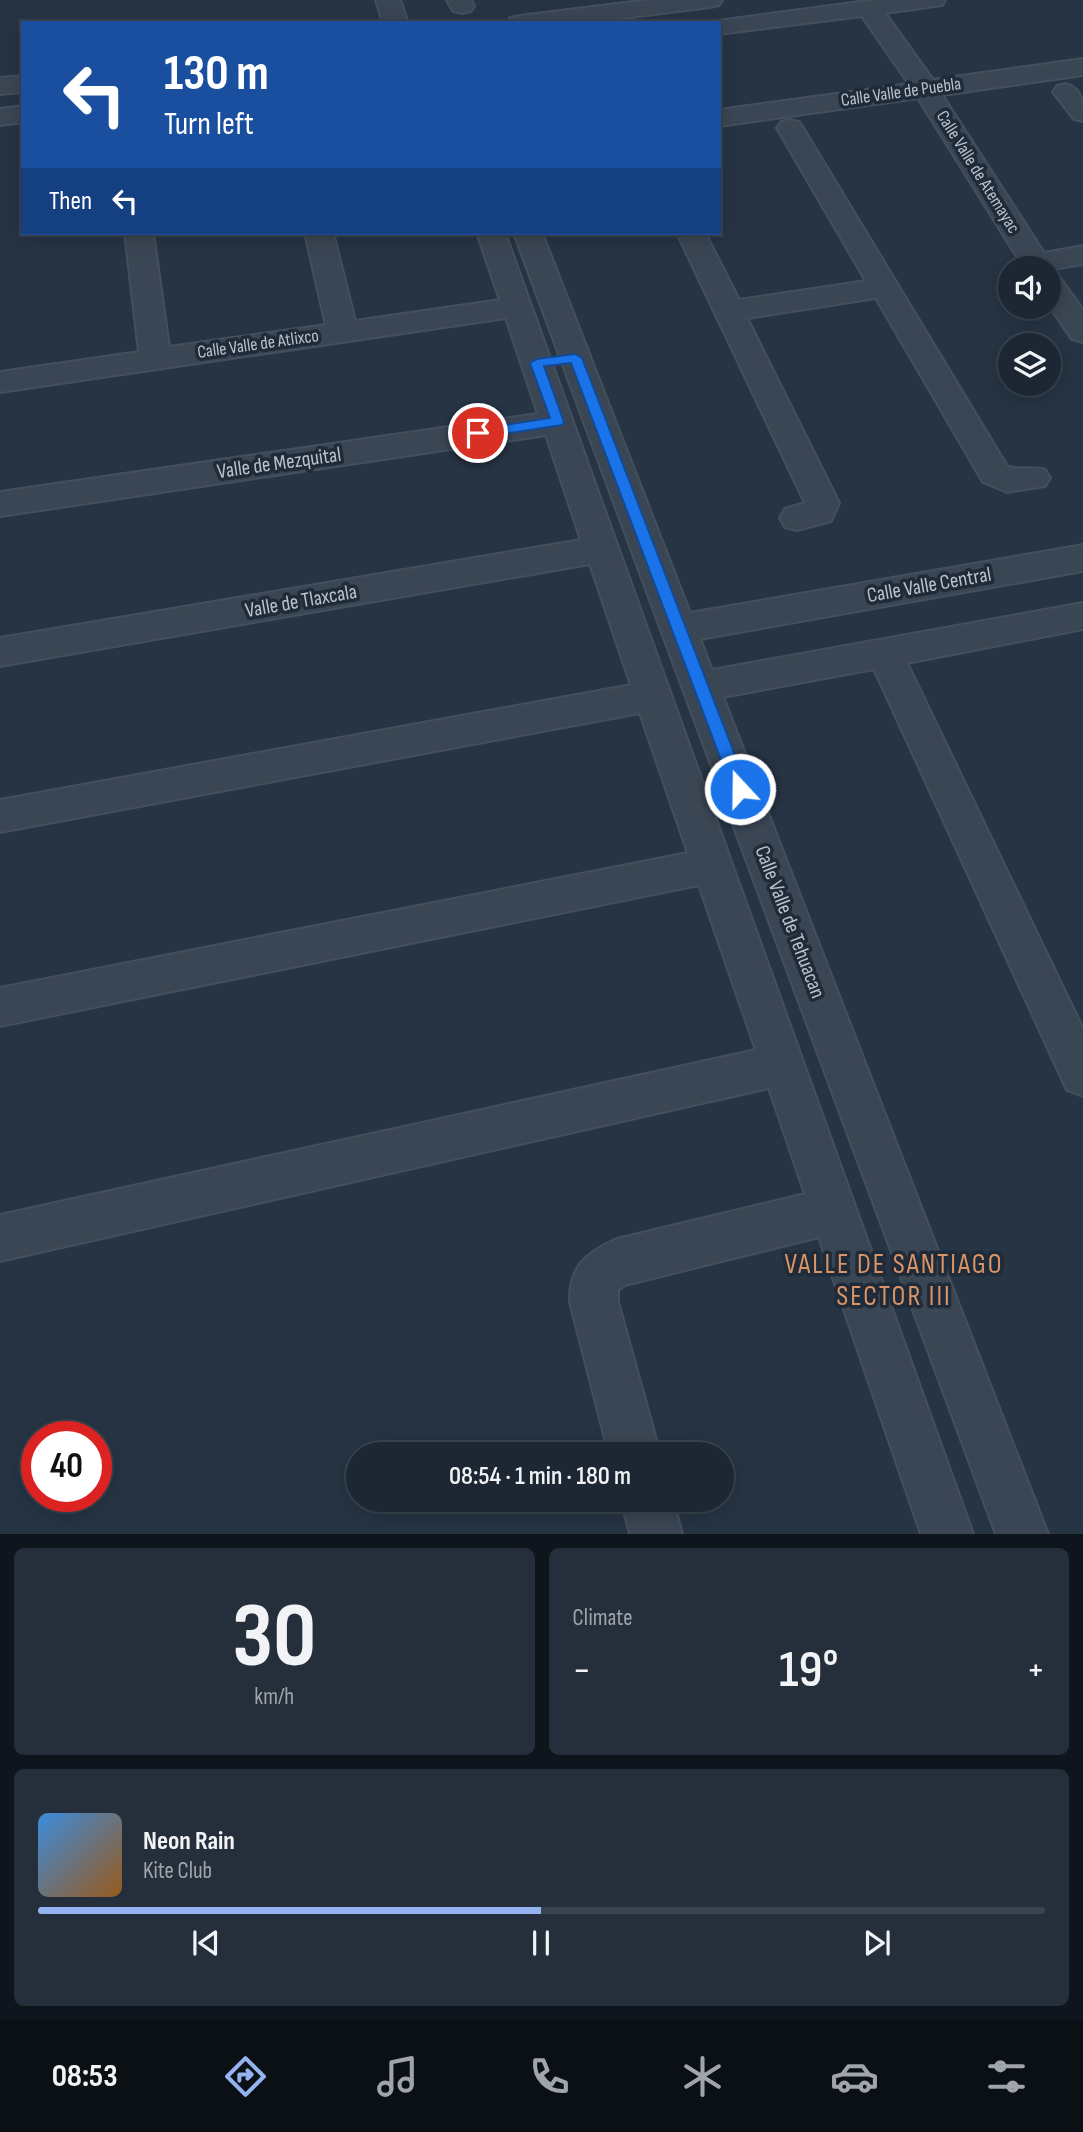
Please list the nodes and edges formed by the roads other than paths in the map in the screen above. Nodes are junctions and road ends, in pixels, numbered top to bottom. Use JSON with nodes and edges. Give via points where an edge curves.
{"nodes":[{"id":1,"x":388,"y":0,"type":"edge"},
{"id":2,"x":710,"y":0,"type":"edge"},
{"id":3,"x":933,"y":0,"type":"edge"},
{"id":4,"x":869,"y":8,"type":"junction"},
{"id":5,"x":395,"y":21,"type":"edge"},
{"id":6,"x":536,"y":21,"type":"edge"},
{"id":7,"x":721,"y":27,"type":"edge"},
{"id":8,"x":1083,"y":67,"type":"edge"},
{"id":9,"x":21,"y":84,"type":"edge"},
{"id":10,"x":0,"y":86,"type":"edge"},
{"id":11,"x":925,"y":88,"type":"junction"},
{"id":12,"x":1066,"y":92,"type":"dead end"},
{"id":13,"x":1083,"y":113,"type":"edge"},
{"id":14,"x":21,"y":114,"type":"edge"},
{"id":15,"x":0,"y":117,"type":"edge"},
{"id":16,"x":721,"y":118,"type":"edge"},
{"id":17,"x":790,"y":128,"type":"dead end"},
{"id":18,"x":139,"y":235,"type":"edge"},
{"id":19,"x":319,"y":235,"type":"edge"},
{"id":20,"x":492,"y":235,"type":"edge"},
{"id":21,"x":528,"y":235,"type":"edge"},
{"id":22,"x":692,"y":235,"type":"edge"},
{"id":23,"x":1083,"y":255,"type":"edge"},
{"id":24,"x":1031,"y":256,"type":"edge"},
{"id":25,"x":1061,"y":263,"type":"edge"},
{"id":26,"x":883,"y":288,"type":"junction"},
{"id":27,"x":1061,"y":300,"type":"edge"},
{"id":28,"x":517,"y":307,"type":"junction"},
{"id":29,"x":729,"y":311,"type":"junction"},
{"id":30,"x":343,"y":332,"type":"junction"},
{"id":31,"x":1083,"y":332,"type":"edge"},
{"id":32,"x":155,"y":359,"type":"junction"},
{"id":33,"x":556,"y":360,"type":"junction"},
{"id":34,"x":0,"y":382,"type":"edge"},
{"id":35,"x":558,"y":422,"type":"junction"},
{"id":36,"x":1032,"y":478,"type":"dead end"},
{"id":37,"x":0,"y":504,"type":"edge"},
{"id":38,"x":797,"y":518,"type":"dead end"},
{"id":39,"x":602,"y":550,"type":"junction"},
{"id":40,"x":1083,"y":558,"type":"edge"},
{"id":41,"x":776,"y":613,"type":"junction"},
{"id":42,"x":1078,"y":626,"type":"edge"},
{"id":43,"x":679,"y":629,"type":"junction"},
{"id":44,"x":0,"y":652,"type":"edge"},
{"id":45,"x":884,"y":653,"type":"junction"},
{"id":46,"x":800,"y":668,"type":"junction"},
{"id":47,"x":701,"y":687,"type":"junction"},
{"id":48,"x":653,"y":696,"type":"junction"},
{"id":49,"x":0,"y":816,"type":"edge"},
{"id":50,"x":713,"y":865,"type":"junction"},
{"id":51,"x":0,"y":1007,"type":"edge"},
{"id":52,"x":782,"y":1065,"type":"junction"},
{"id":53,"x":1083,"y":1076,"type":"edge"},
{"id":54,"x":834,"y":1211,"type":"junction"},
{"id":55,"x":0,"y":1238,"type":"edge"},
{"id":56,"x":631,"y":1442,"type":"edge"},
{"id":57,"x":650,"y":1512,"type":"edge"},
{"id":58,"x":656,"y":1534,"type":"edge"},
{"id":59,"x":947,"y":1534,"type":"edge"},
{"id":60,"x":1022,"y":1534,"type":"edge"}],
"edges":[{"from":1,"to":5,"type":"street"},
{"from":2,"to":6,"type":"street"},
{"from":3,"to":4,"type":"street"},
{"from":4,"to":7,"type":"street"},
{"from":4,"to":11,"type":"street","name":"Calle Valle de Atemayac"},
{"from":8,"to":11,"type":"street","name":"Calle Valle de Puebla"},
{"from":9,"to":10,"type":"street"},
{"from":11,"to":16,"type":"street","name":"Calle Valle de Puebla"},
{"from":11,"to":24,"type":"street","name":"Calle Valle de Atemayac"},
{"from":12,"to":13,"type":"street"},
{"from":14,"to":15,"type":"street"},
{"from":17,"to":26,"type":"street"},
{"from":18,"to":32,"type":"street"},
{"from":19,"to":30,"type":"street"},
{"from":20,"to":28,"type":"street","name":"Calle Valle de Tehuacan"},
{"from":21,"to":33,"type":"street","name":"Calle Valle de Tehuacan"},
{"from":22,"to":29,"type":"street"},
{"from":23,"to":25,"type":"street"},
{"from":26,"to":29,"type":"street"},
{"from":26,"to":36,"type":"street","via":[[995,474],[1007,481]]},
{"from":27,"to":31,"type":"street","name":"Calle Valle de Atemayac"},
{"from":28,"to":30,"type":"street","name":"Calle Valle de Atlixco"},
{"from":28,"to":33,"type":"street","name":"Calle Valle de Tehuacan"},
{"from":29,"to":38,"type":"street","via":[[822,502],[819,512]]},
{"from":30,"to":32,"type":"street","name":"Calle Valle de Atlixco"},
{"from":32,"to":34,"type":"street","name":"Calle Valle de Atlixco"},
{"from":33,"to":35,"type":"street","name":"Calle Valle de Tehuacan"},
{"from":33,"to":43,"type":"street","name":"Calle Valle de Tehuacan"},
{"from":35,"to":37,"type":"street","name":"Valle de Mezquital"},
{"from":35,"to":39,"type":"street","name":"Calle Valle de Tehuacan"},
{"from":39,"to":44,"type":"street","name":"Valle de Tlaxcala"},
{"from":39,"to":48,"type":"street","name":"Calle Valle de Tehuacan"},
{"from":40,"to":41,"type":"street","name":"Calle Valle Central"},
{"from":41,"to":43,"type":"street","name":"Calle Valle Central"},
{"from":41,"to":46,"type":"street"},
{"from":42,"to":45,"type":"street"},
{"from":43,"to":47,"type":"street","name":"Calle Valle de Tehuacan"},
{"from":45,"to":46,"type":"street"},
{"from":45,"to":53,"type":"street"},
{"from":46,"to":47,"type":"street"},
{"from":47,"to":60,"type":"street","name":"Calle Valle de Tehuacan"},
{"from":48,"to":49,"type":"street"},
{"from":48,"to":50,"type":"street","name":"Calle Valle de Tehuacan"},
{"from":50,"to":51,"type":"street"},
{"from":50,"to":52,"type":"street","name":"Calle Valle de Tehuacan"},
{"from":52,"to":54,"type":"street","name":"Calle Valle de Tehuacan"},
{"from":52,"to":55,"type":"street"},
{"from":54,"to":56,"type":"street","via":[[605,1268],[593,1290],[594,1303]]},
{"from":54,"to":59,"type":"street","name":"Calle Valle de Tehuacan"},
{"from":57,"to":58,"type":"street"}]}
